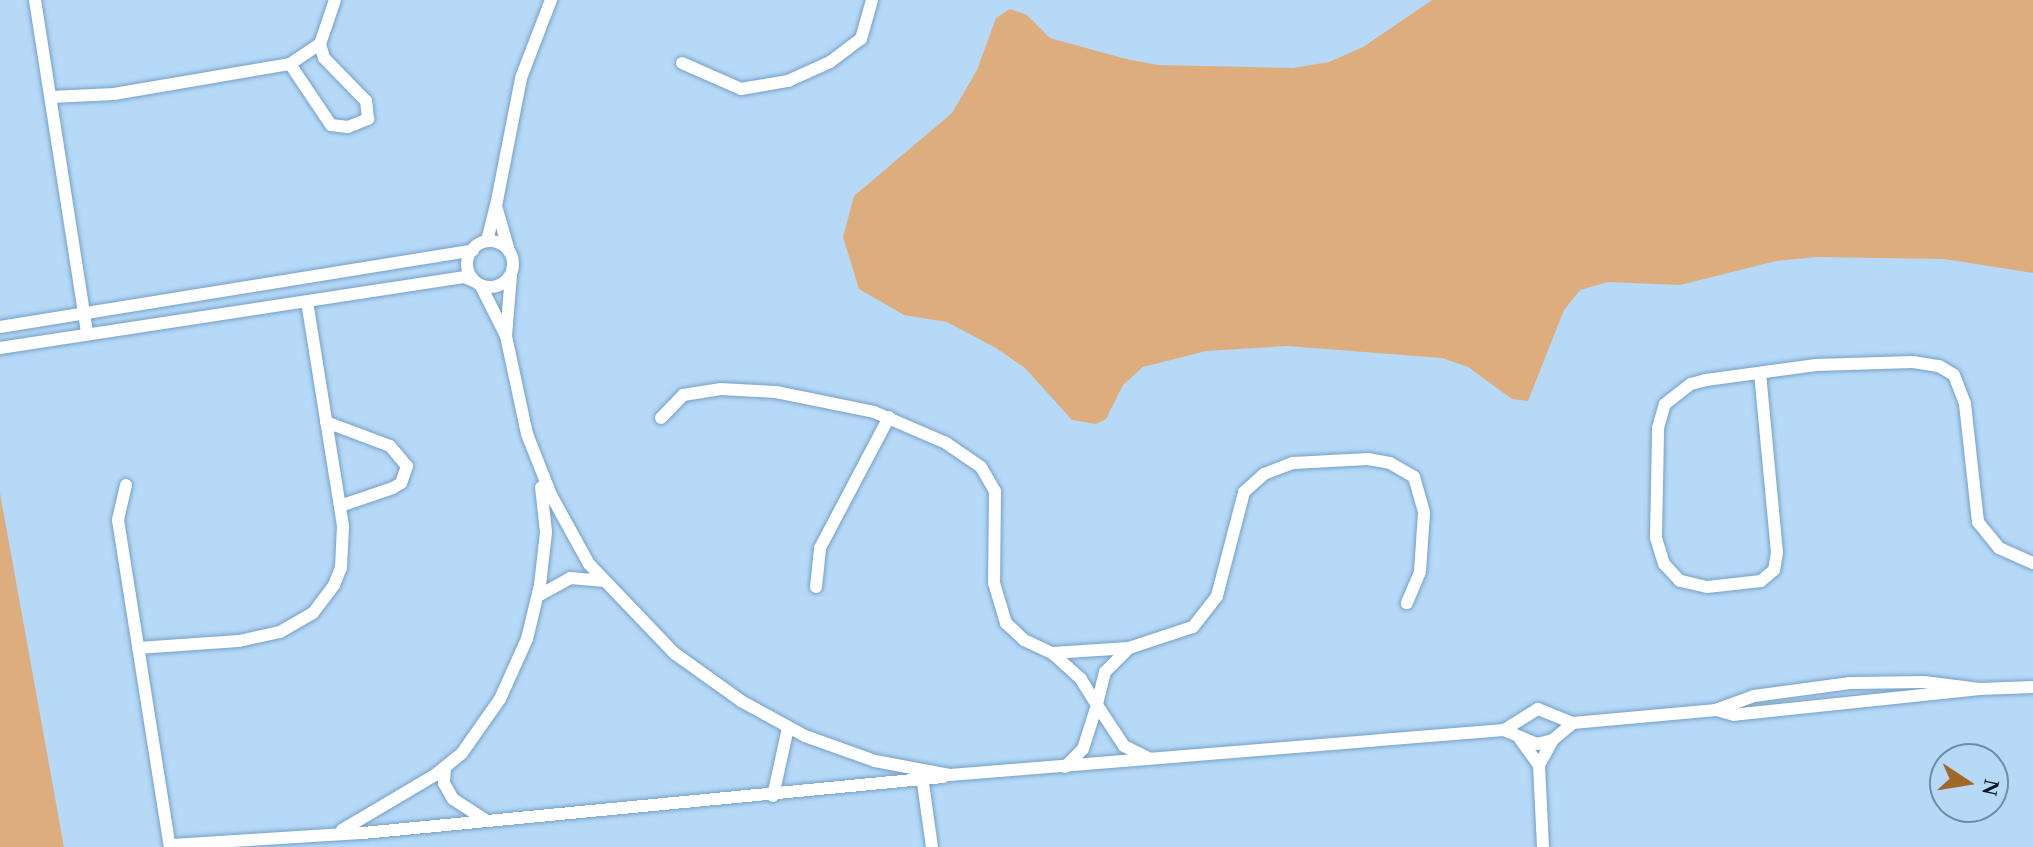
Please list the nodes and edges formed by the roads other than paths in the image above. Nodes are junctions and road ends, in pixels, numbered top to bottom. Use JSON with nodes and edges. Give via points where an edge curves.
{"nodes":[{"id":1,"x":35,"y":0,"type":"edge"},
{"id":2,"x":335,"y":0,"type":"edge"},
{"id":3,"x":551,"y":0,"type":"edge"},
{"id":4,"x":872,"y":0,"type":"edge"},
{"id":5,"x":320,"y":44,"type":"junction"},
{"id":6,"x":682,"y":63,"type":"dead end"},
{"id":7,"x":290,"y":64,"type":"junction"},
{"id":8,"x":51,"y":97,"type":"junction"},
{"id":9,"x":496,"y":206,"type":"junction"},
{"id":10,"x":487,"y":241,"type":"junction"},
{"id":11,"x":473,"y":250,"type":"junction"},
{"id":12,"x":509,"y":251,"type":"junction"},
{"id":13,"x":511,"y":275,"type":"junction"},
{"id":14,"x":478,"y":283,"type":"junction"},
{"id":15,"x":307,"y":302,"type":"junction"},
{"id":16,"x":84,"y":311,"type":"junction"},
{"id":17,"x":0,"y":327,"type":"edge"},
{"id":18,"x":87,"y":332,"type":"junction"},
{"id":19,"x":506,"y":336,"type":"junction"},
{"id":20,"x":0,"y":348,"type":"edge"},
{"id":21,"x":1760,"y":373,"type":"junction"},
{"id":22,"x":889,"y":417,"type":"junction"},
{"id":23,"x":661,"y":418,"type":"dead end"},
{"id":24,"x":326,"y":422,"type":"junction"},
{"id":25,"x":536,"y":460,"type":"junction"},
{"id":26,"x":126,"y":485,"type":"dead end"},
{"id":27,"x":340,"y":506,"type":"junction"},
{"id":28,"x":2033,"y":563,"type":"edge"},
{"id":29,"x":602,"y":581,"type":"junction"},
{"id":30,"x":816,"y":587,"type":"dead end"},
{"id":31,"x":538,"y":596,"type":"junction"},
{"id":32,"x":1407,"y":603,"type":"dead end"},
{"id":33,"x":138,"y":648,"type":"junction"},
{"id":34,"x":1129,"y":648,"type":"junction"},
{"id":35,"x":1052,"y":653,"type":"junction"},
{"id":36,"x":2033,"y":687,"type":"edge"},
{"id":37,"x":1980,"y":689,"type":"junction"},
{"id":38,"x":1097,"y":705,"type":"junction"},
{"id":39,"x":1716,"y":710,"type":"junction"},
{"id":40,"x":1573,"y":723,"type":"junction"},
{"id":41,"x":788,"y":728,"type":"junction"},
{"id":42,"x":1504,"y":730,"type":"junction"},
{"id":43,"x":1520,"y":739,"type":"junction"},
{"id":44,"x":1553,"y":740,"type":"junction"},
{"id":45,"x":1156,"y":760,"type":"junction"},
{"id":46,"x":1539,"y":765,"type":"junction"},
{"id":47,"x":445,"y":767,"type":"junction"},
{"id":48,"x":1065,"y":767,"type":"junction"},
{"id":49,"x":922,"y":776,"type":"junction"},
{"id":50,"x":773,"y":796,"type":"junction"},
{"id":51,"x":484,"y":819,"type":"junction"},
{"id":52,"x":332,"y":834,"type":"junction"},
{"id":53,"x":170,"y":846,"type":"edge"},
{"id":54,"x":932,"y":847,"type":"edge"},
{"id":55,"x":1543,"y":847,"type":"edge"}],
"edges":[{"from":1,"to":8,"type":"street"},
{"from":2,"to":5,"type":"street"},
{"from":3,"to":9,"type":"street","via":[[521,78]]},
{"from":4,"to":6,"type":"street","via":[[861,39],[788,81],[741,89]]},
{"from":5,"to":7,"type":"street"},
{"from":5,"to":7,"type":"street","via":[[324,58],[366,101],[368,119],[348,127],[331,125]]},
{"from":7,"to":8,"type":"street","via":[[114,94]]},
{"from":8,"to":16,"type":"street"},
{"from":9,"to":10,"type":"street"},
{"from":9,"to":12,"type":"street"},
{"from":10,"to":11,"type":"street"},
{"from":10,"to":12,"type":"street"},
{"from":11,"to":14,"type":"street","via":[[467,262]]},
{"from":11,"to":16,"type":"street"},
{"from":12,"to":13,"type":"street"},
{"from":13,"to":14,"type":"street","via":[[495,287]]},
{"from":13,"to":19,"type":"street"},
{"from":14,"to":15,"type":"street","via":[[464,277]]},
{"from":14,"to":19,"type":"street"},
{"from":15,"to":18,"type":"street"},
{"from":15,"to":24,"type":"street"},
{"from":16,"to":17,"type":"street"},
{"from":16,"to":18,"type":"street"},
{"from":18,"to":20,"type":"street"},
{"from":19,"to":25,"type":"street"},
{"from":21,"to":21,"type":"street","via":[[1776,563],[1770,577],[1761,581],[1693,586],[1671,574],[1658,552],[1661,414],[1673,394],[1691,384]]},
{"from":21,"to":28,"type":"street","via":[[1913,362],[1948,371],[1965,404],[1978,522],[1999,548]]},
{"from":22,"to":23,"type":"street","via":[[805,396],[720,389],[683,395]]},
{"from":22,"to":30,"type":"street","via":[[820,548]]},
{"from":22,"to":35,"type":"street","via":[[946,443],[989,477],[997,506],[994,567],[999,610],[1024,640]]},
{"from":24,"to":27,"type":"street"},
{"from":24,"to":27,"type":"street","via":[[390,446],[407,466],[401,483]]},
{"from":25,"to":29,"type":"street","via":[[567,527]]},
{"from":25,"to":31,"type":"street","via":[[546,532]]},
{"from":26,"to":33,"type":"street","via":[[118,520]]},
{"from":27,"to":33,"type":"street","via":[[341,568],[324,600],[298,624],[239,641]]},
{"from":29,"to":31,"type":"street","via":[[570,578]]},
{"from":29,"to":41,"type":"street","via":[[674,653]]},
{"from":31,"to":47,"type":"street","via":[[527,639],[500,699]]},
{"from":32,"to":34,"type":"street","via":[[1420,572],[1424,513],[1414,477],[1390,463],[1368,459],[1293,463],[1264,474],[1244,492],[1217,596],[1201,619],[1183,633]]},
{"from":33,"to":53,"type":"street"},
{"from":34,"to":35,"type":"street"},
{"from":34,"to":38,"type":"street","via":[[1105,672]]},
{"from":35,"to":38,"type":"street","via":[[1081,679]]},
{"from":36,"to":37,"type":"street"},
{"from":37,"to":39,"type":"street","via":[[1734,715]]},
{"from":37,"to":39,"type":"street","via":[[1924,682],[1850,683],[1754,696]]},
{"from":38,"to":45,"type":"street","via":[[1124,746]]},
{"from":38,"to":48,"type":"street","via":[[1083,749]]},
{"from":39,"to":40,"type":"street"},
{"from":40,"to":42,"type":"street","via":[[1538,709]]},
{"from":40,"to":44,"type":"street"},
{"from":41,"to":49,"type":"street"},
{"from":41,"to":50,"type":"street"},
{"from":42,"to":43,"type":"street"},
{"from":42,"to":45,"type":"street"},
{"from":43,"to":44,"type":"street","via":[[1537,744]]},
{"from":43,"to":46,"type":"street"},
{"from":44,"to":46,"type":"street"},
{"from":45,"to":48,"type":"street"},
{"from":46,"to":55,"type":"street"},
{"from":47,"to":51,"type":"street","via":[[444,783],[453,799]]},
{"from":47,"to":52,"type":"street","via":[[411,792]]},
{"from":48,"to":49,"type":"street"},
{"from":49,"to":50,"type":"street"},
{"from":49,"to":54,"type":"street"},
{"from":50,"to":51,"type":"street"},
{"from":51,"to":52,"type":"street"},
{"from":52,"to":53,"type":"street"}]}
